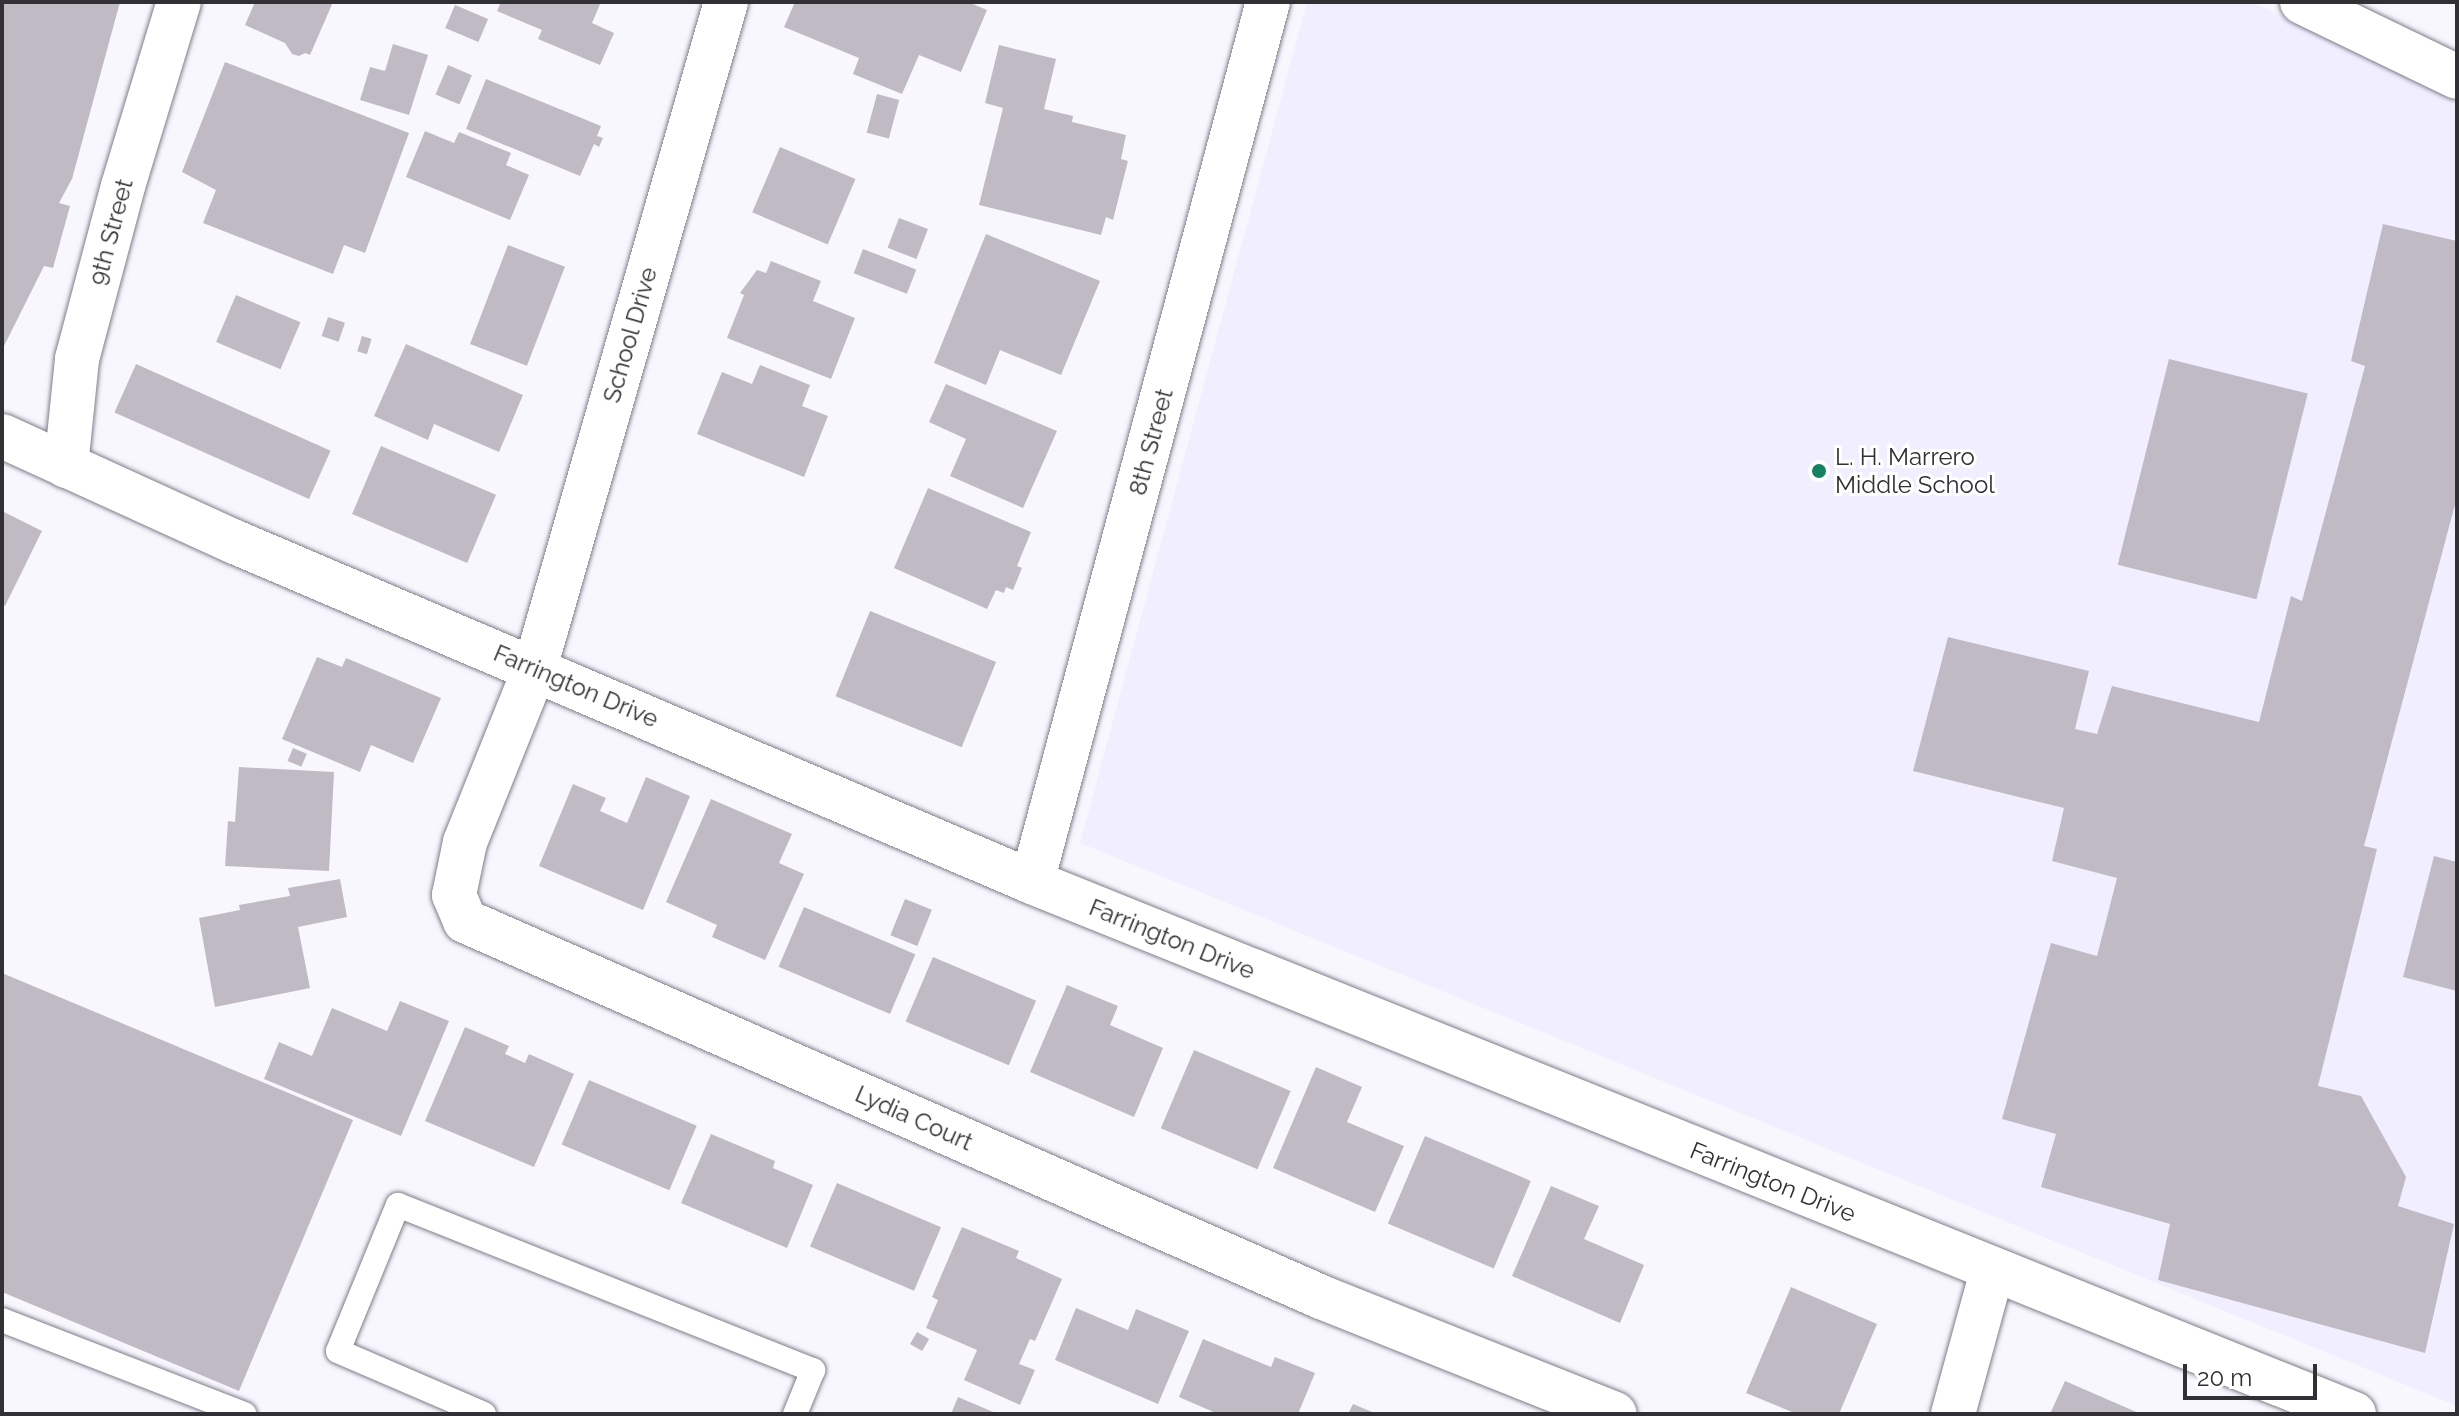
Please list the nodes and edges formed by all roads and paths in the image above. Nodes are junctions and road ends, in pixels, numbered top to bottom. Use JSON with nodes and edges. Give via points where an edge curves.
{"nodes":[{"id":1,"x":179,"y":2,"type":"edge"},
{"id":2,"x":726,"y":2,"type":"edge"},
{"id":3,"x":1268,"y":2,"type":"edge"},
{"id":4,"x":2302,"y":2,"type":"edge"},
{"id":5,"x":2457,"y":77,"type":"edge"},
{"id":6,"x":2,"y":436,"type":"edge"},
{"id":7,"x":66,"y":466,"type":"junction"},
{"id":8,"x":535,"y":668,"type":"junction"},
{"id":9,"x":1032,"y":882,"type":"junction"},
{"id":10,"x":1992,"y":1271,"type":"junction"},
{"id":11,"x":2,"y":1320,"type":"edge"},
{"id":12,"x":244,"y":1414,"type":"edge"},
{"id":13,"x":484,"y":1414,"type":"edge"},
{"id":14,"x":795,"y":1414,"type":"edge"},
{"id":15,"x":1615,"y":1414,"type":"edge"},
{"id":16,"x":1953,"y":1414,"type":"edge"},
{"id":17,"x":2354,"y":1414,"type":"edge"}],
"edges":[{"from":1,"to":7,"type":"street","name":"9th Street","via":[[77,359]]},
{"from":2,"to":8,"type":"street","name":"School Drive"},
{"from":3,"to":9,"type":"street","name":"8th Street"},
{"from":4,"to":5,"type":"street"},
{"from":6,"to":7,"type":"street","name":"Farrington Drive"},
{"from":7,"to":8,"type":"street","name":"Farrington Drive"},
{"from":8,"to":9,"type":"street","name":"Farrington Drive"},
{"from":8,"to":15,"type":"street","name":"Lydia Court","via":[[465,842],[454,895],[465,921],[1321,1297]]},
{"from":9,"to":10,"type":"street","name":"Farrington Drive"},
{"from":10,"to":16,"type":"street"},
{"from":10,"to":17,"type":"street","name":"Farrington Drive"},
{"from":11,"to":12,"type":"lane"},
{"from":13,"to":14,"type":"lane","via":[[338,1351],[398,1205],[813,1370]]}]}
